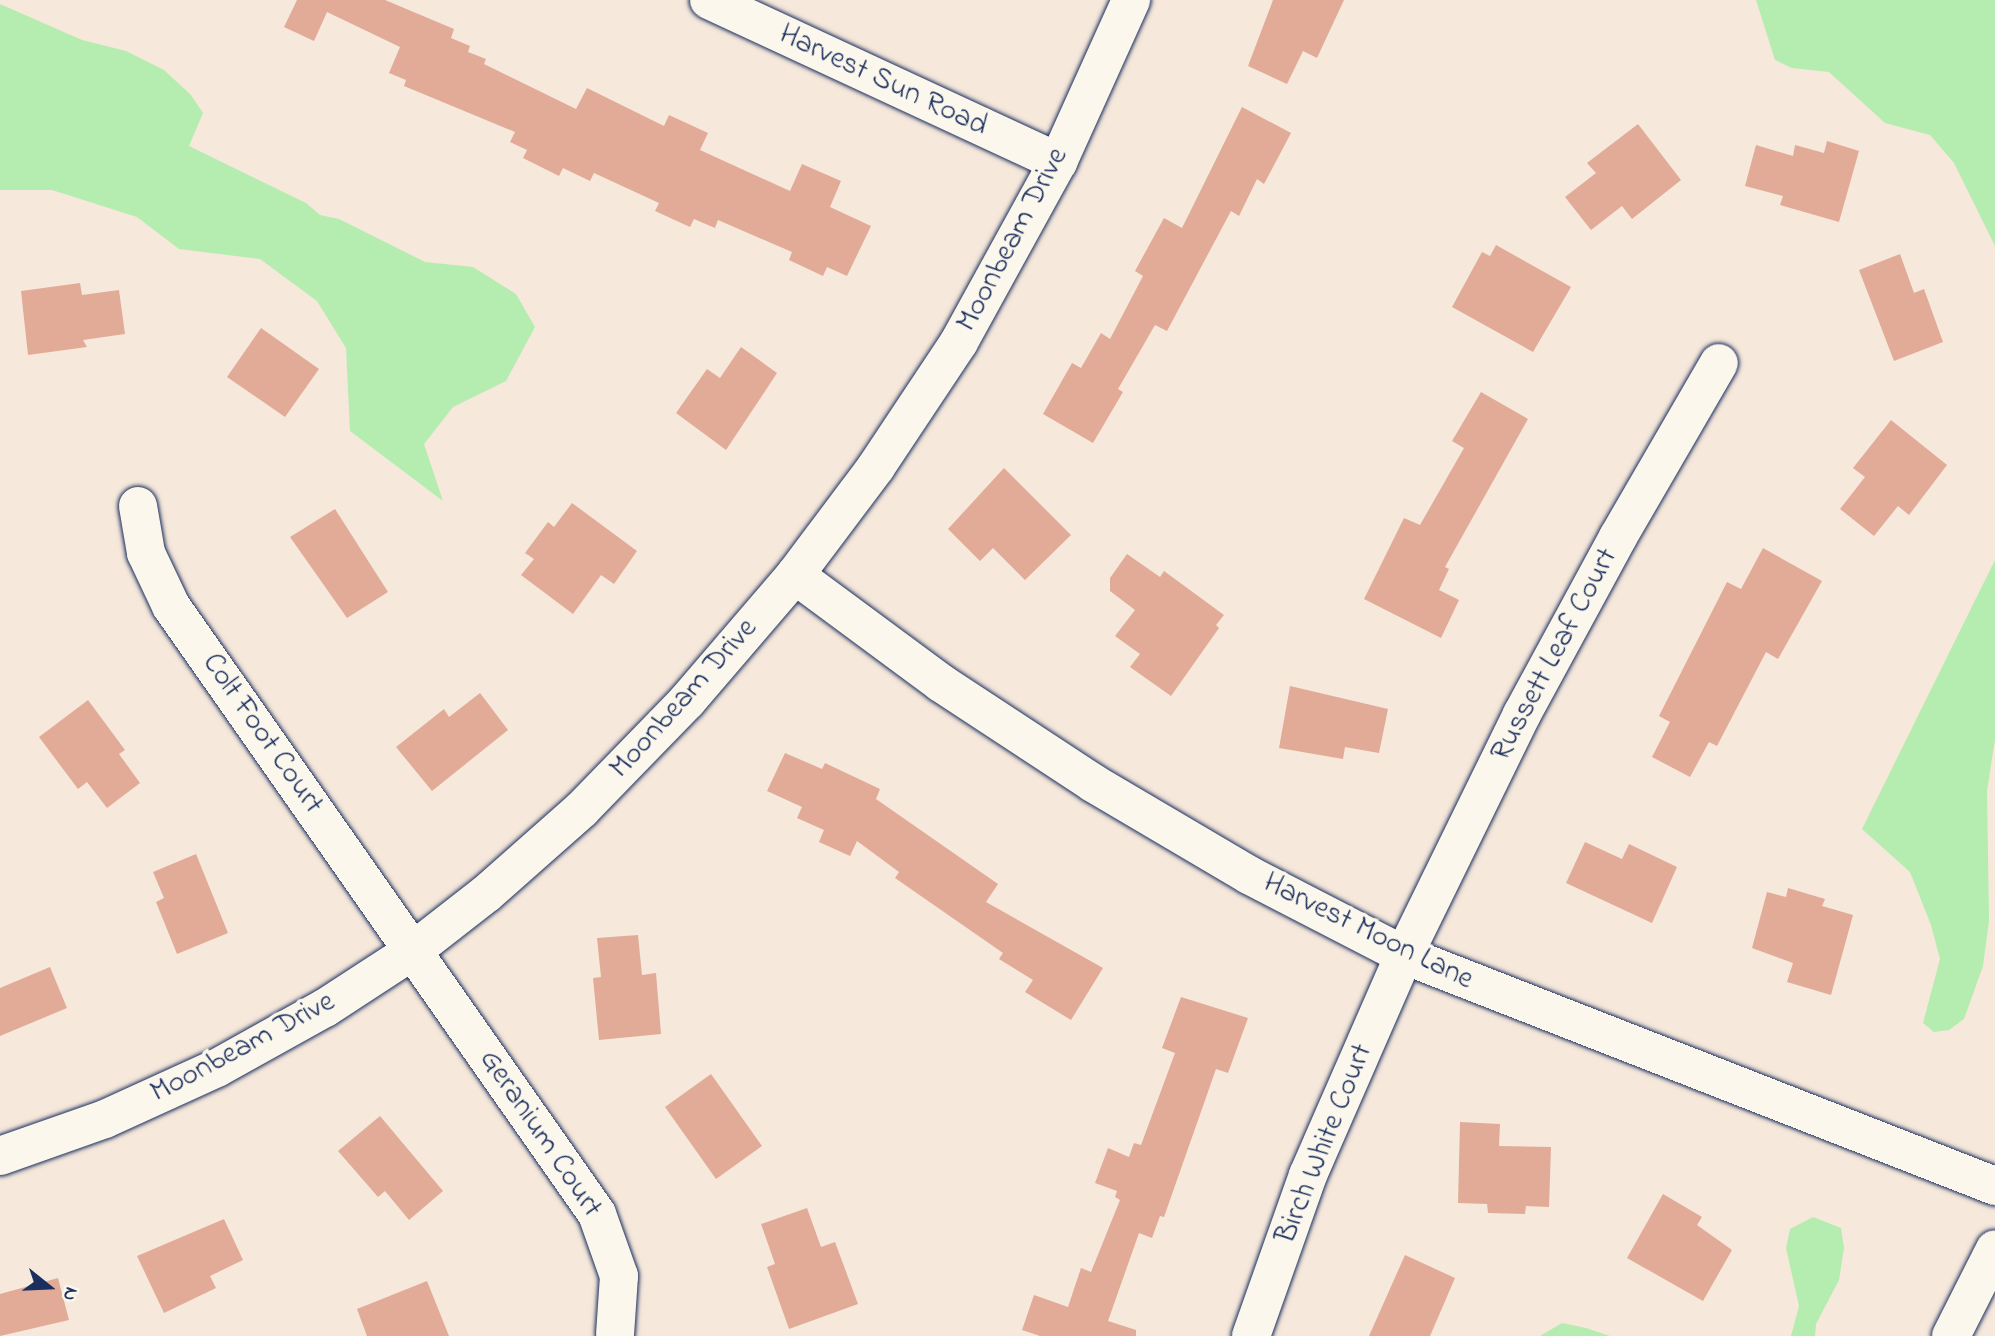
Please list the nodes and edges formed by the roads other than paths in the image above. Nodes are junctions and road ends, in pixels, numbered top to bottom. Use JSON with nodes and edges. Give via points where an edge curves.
{"nodes":[{"id":1,"x":709,"y":0,"type":"edge"},
{"id":2,"x":1130,"y":0,"type":"edge"},
{"id":3,"x":1058,"y":162,"type":"junction"},
{"id":4,"x":1719,"y":363,"type":"dead end"},
{"id":5,"x":138,"y":506,"type":"dead end"},
{"id":6,"x":796,"y":575,"type":"junction"},
{"id":7,"x":414,"y":950,"type":"junction"},
{"id":8,"x":1404,"y":955,"type":"junction"},
{"id":9,"x":0,"y":1156,"type":"edge"},
{"id":10,"x":1995,"y":1186,"type":"edge"},
{"id":11,"x":1995,"y":1249,"type":"edge"},
{"id":12,"x":615,"y":1334,"type":"edge"},
{"id":13,"x":1251,"y":1336,"type":"edge"},
{"id":14,"x":1951,"y":1336,"type":"edge"}],
"edges":[{"from":1,"to":3,"type":"street","name":"Harvest Sun Road"},
{"from":2,"to":3,"type":"street","name":"Moonbeam Drive"},
{"from":3,"to":6,"type":"street","name":"Moonbeam Drive","via":[[958,342],[876,467]]},
{"from":4,"to":8,"type":"street","name":"Russett Leaf Court","via":[[1522,714]]},
{"from":5,"to":7,"type":"street","name":"Colt Foot Court","via":[[146,553],[171,606]]},
{"from":6,"to":7,"type":"street","name":"Moonbeam Drive","via":[[687,701],[582,809]]},
{"from":6,"to":8,"type":"street","name":"Harvest Moon Lane","via":[[941,682],[1093,783],[1250,875]]},
{"from":7,"to":9,"type":"street","name":"Moonbeam Drive","via":[[325,1008],[217,1068],[105,1118]]},
{"from":7,"to":12,"type":"street","name":"Geranium Court","via":[[597,1214],[619,1276]]},
{"from":8,"to":10,"type":"street","name":"Harvest Moon Lane"},
{"from":8,"to":13,"type":"street","name":"Birch White Court","via":[[1308,1175]]},
{"from":11,"to":14,"type":"street"}]}
